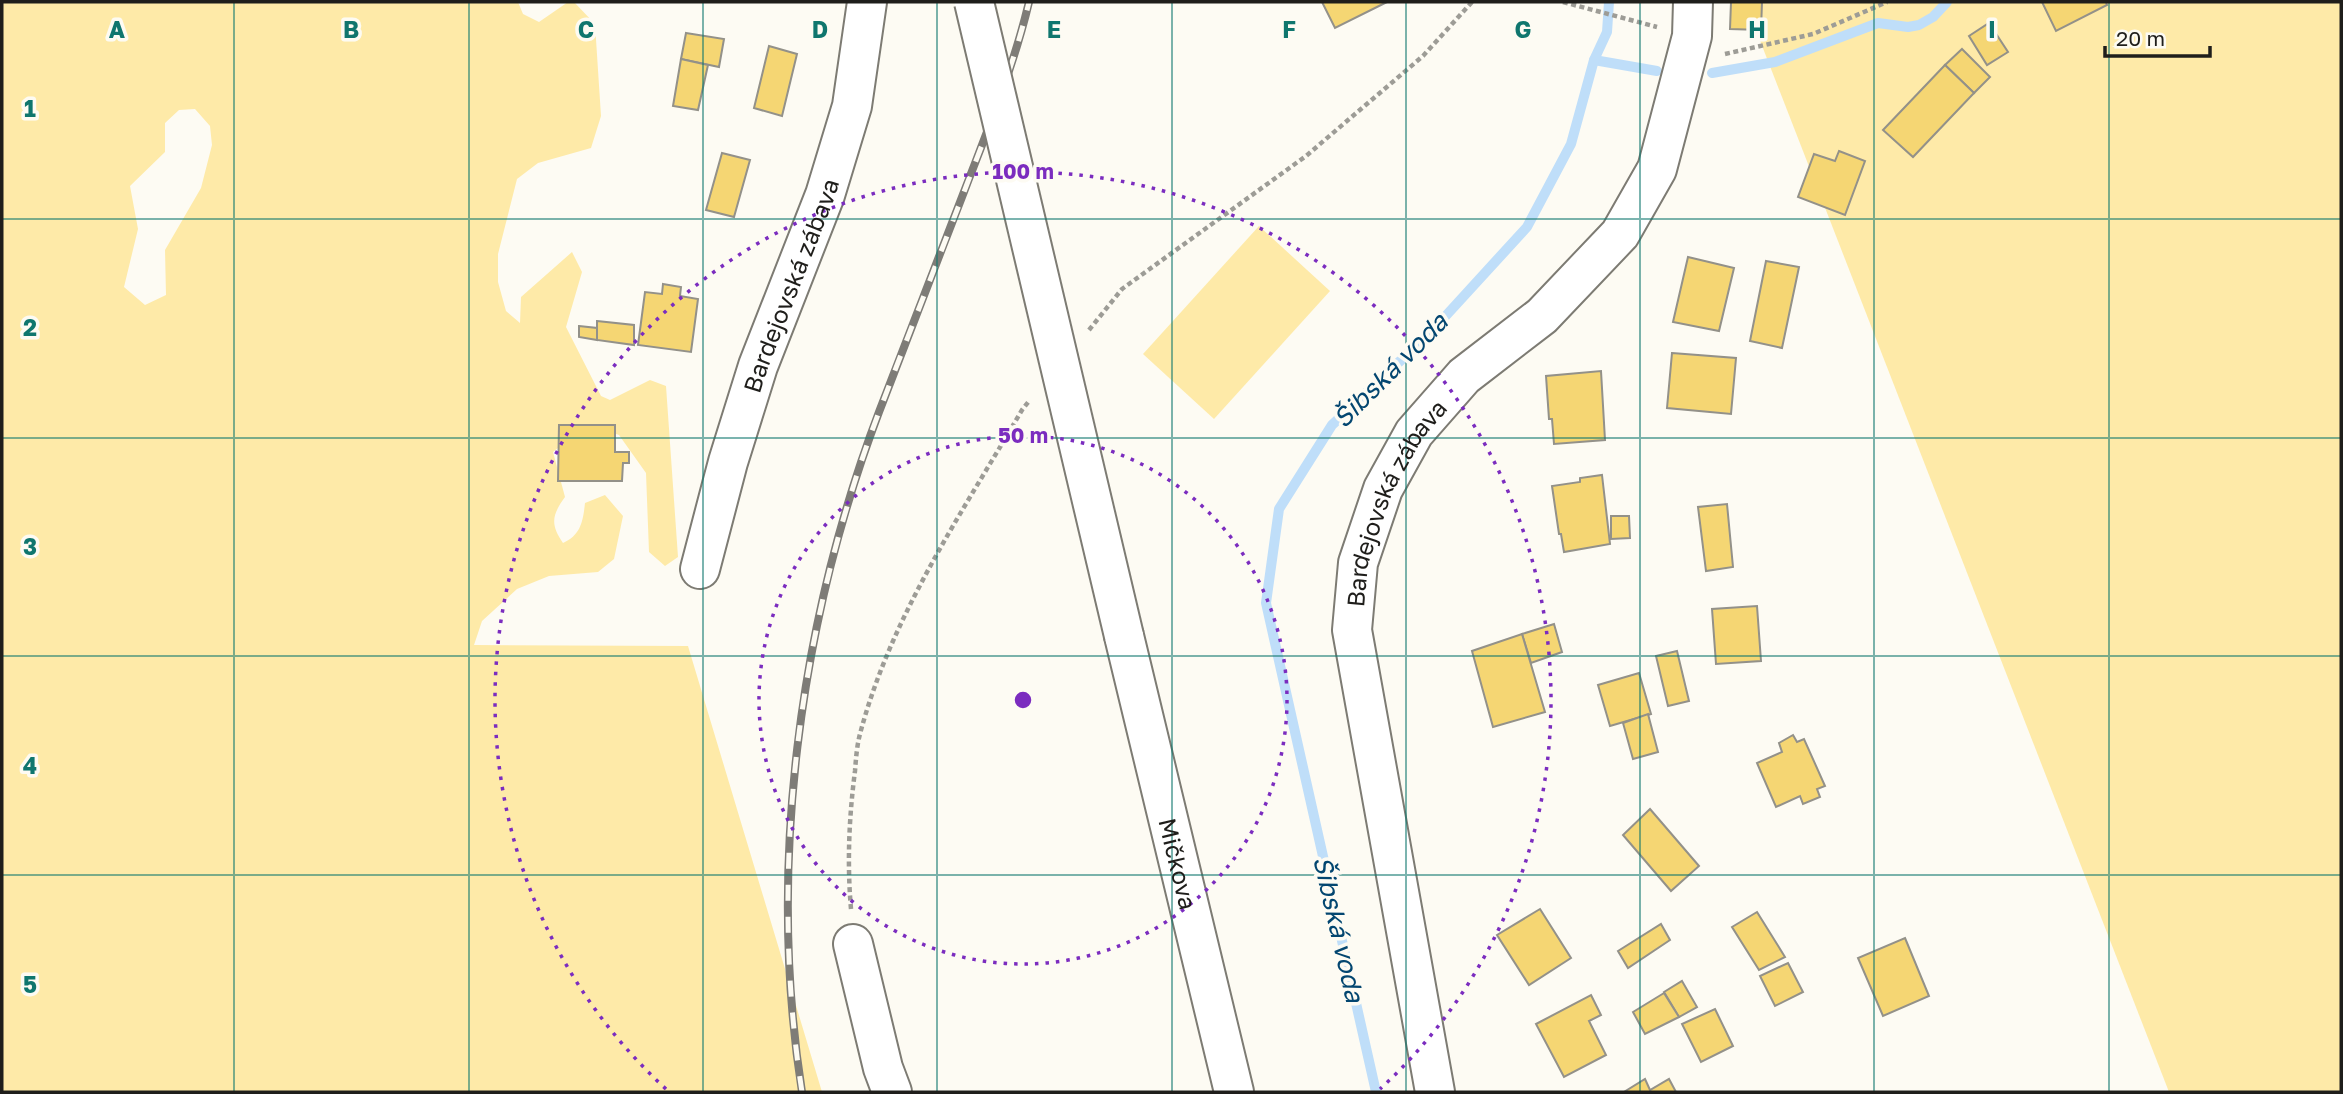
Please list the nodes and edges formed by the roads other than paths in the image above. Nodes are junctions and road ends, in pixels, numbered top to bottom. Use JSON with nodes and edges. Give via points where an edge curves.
{"nodes":[{"id":1,"x":867,"y":2,"type":"edge"},
{"id":2,"x":974,"y":2,"type":"edge"},
{"id":3,"x":1690,"y":31,"type":"edge"},
{"id":4,"x":700,"y":569,"type":"dead end"},
{"id":5,"x":853,"y":944,"type":"dead end"},
{"id":6,"x":892,"y":1092,"type":"edge"},
{"id":7,"x":1234,"y":1092,"type":"edge"},
{"id":8,"x":1435,"y":1092,"type":"edge"}],
"edges":[{"from":1,"to":4,"type":"street","name":"Bardejovská zábava","via":[[852,106],[825,195],[758,366]]},
{"from":2,"to":7,"type":"street","name":"Mičkova","bridge":true},
{"from":3,"to":8,"type":"street","name":"Bardejovská zábava","via":[[1657,169],[1620,234],[1542,316],[1464,376],[1414,433],[1383,489],[1358,563],[1352,630]]},
{"from":5,"to":6,"type":"street"}]}
